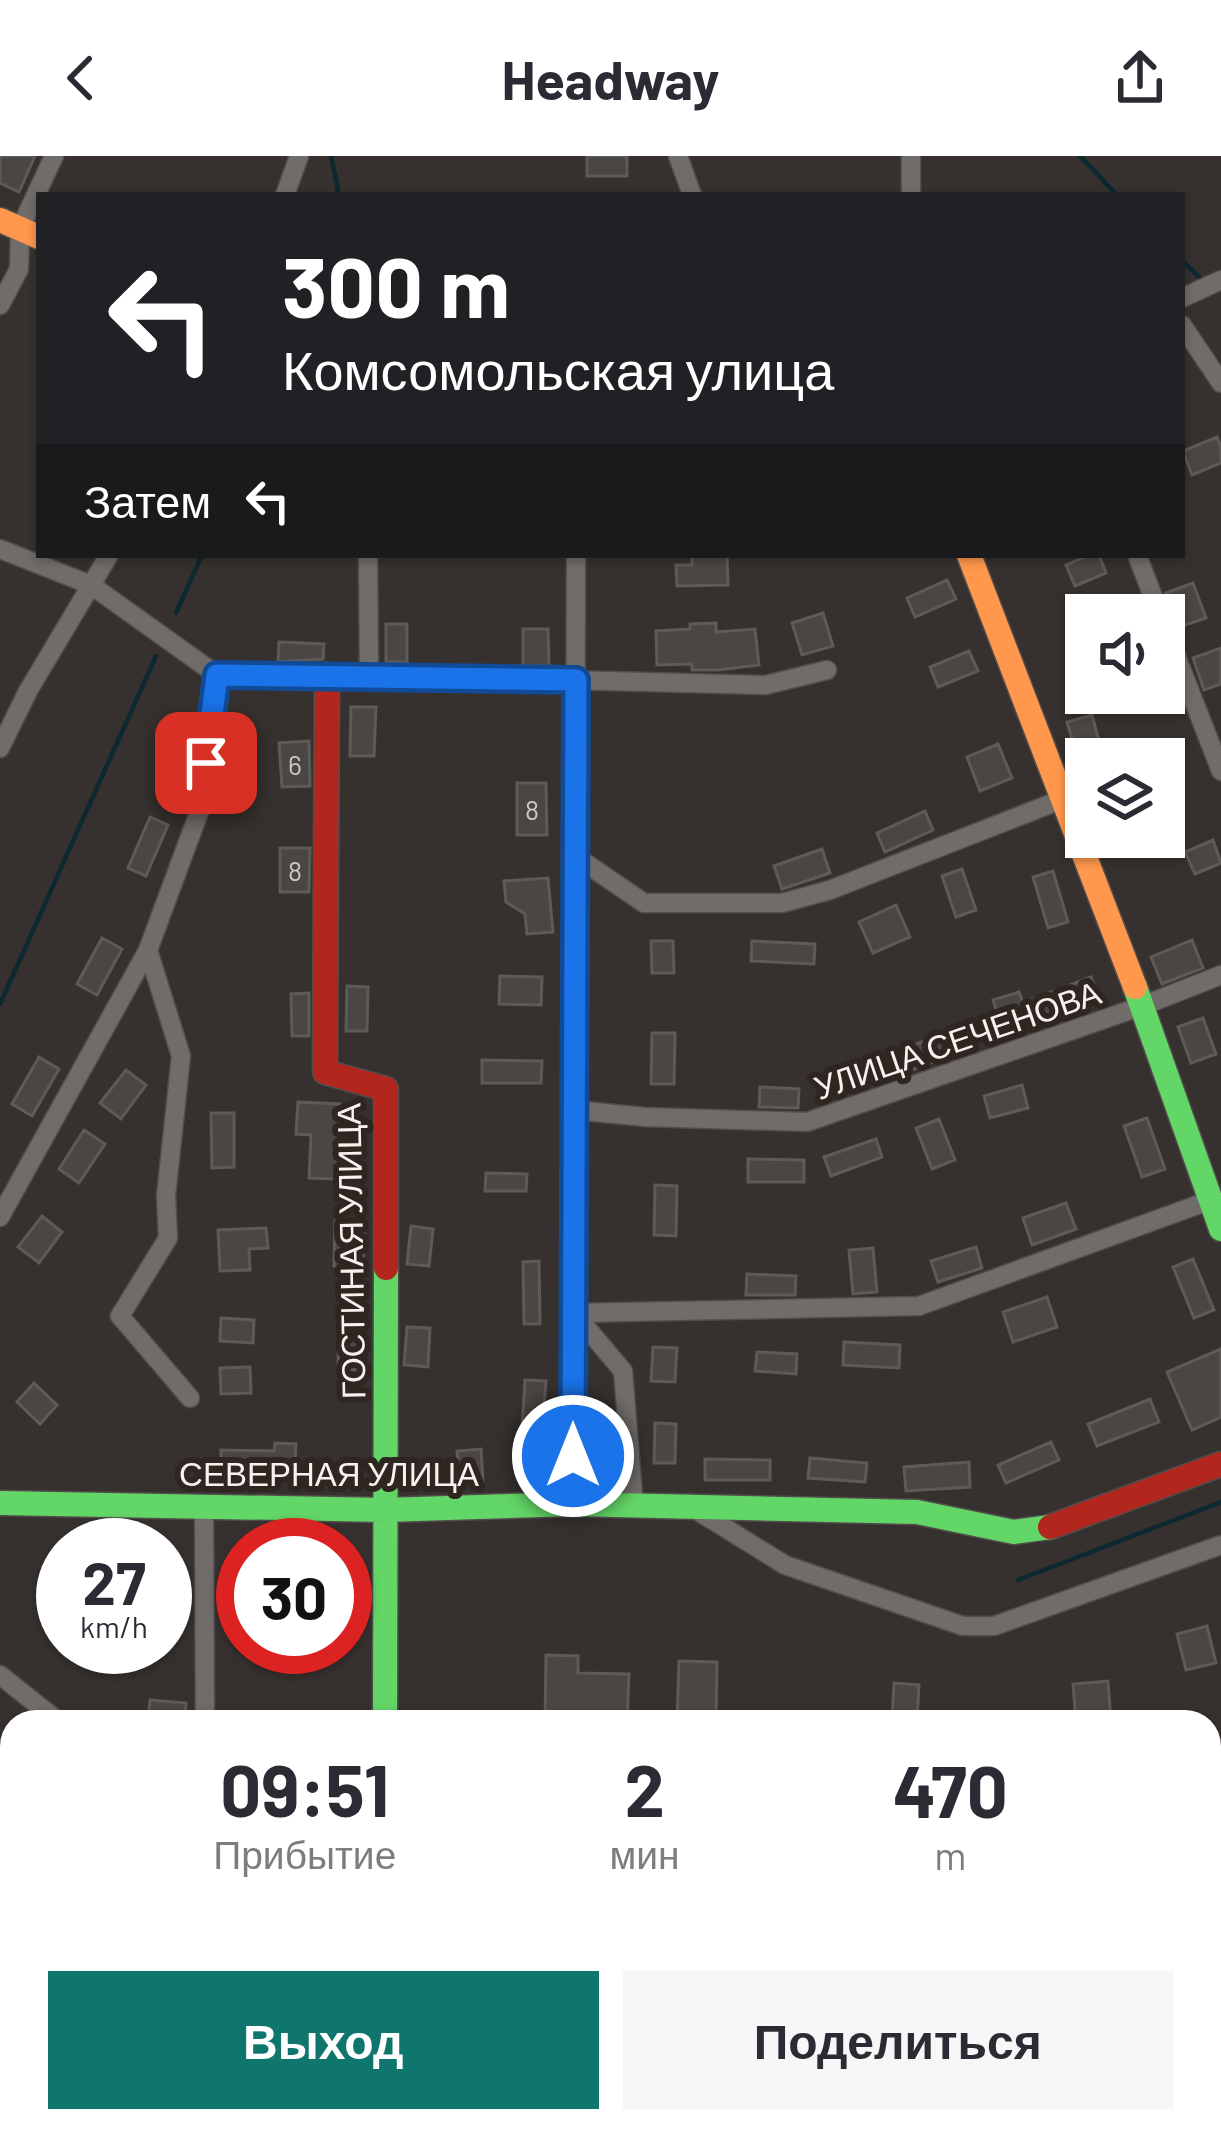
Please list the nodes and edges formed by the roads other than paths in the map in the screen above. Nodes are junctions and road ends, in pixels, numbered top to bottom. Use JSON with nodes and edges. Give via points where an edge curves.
{"nodes":[{"id":1,"x":54,"y":156,"type":"edge"},
{"id":2,"x":299,"y":156,"type":"edge"},
{"id":3,"x":678,"y":156,"type":"edge"},
{"id":4,"x":911,"y":156,"type":"edge"},
{"id":5,"x":691,"y":190,"type":"edge"},
{"id":6,"x":37,"y":192,"type":"edge"},
{"id":7,"x":286,"y":192,"type":"edge"},
{"id":8,"x":911,"y":192,"type":"edge"},
{"id":9,"x":36,"y":195,"type":"edge"},
{"id":10,"x":20,"y":229,"type":"edge"},
{"id":11,"x":1221,"y":280,"type":"edge"},
{"id":12,"x":1185,"y":297,"type":"edge"},
{"id":13,"x":0,"y":305,"type":"edge"},
{"id":14,"x":1185,"y":329,"type":"edge"},
{"id":15,"x":1221,"y":382,"type":"edge"},
{"id":16,"x":0,"y":549,"type":"edge"},
{"id":17,"x":107,"y":558,"type":"edge"},
{"id":18,"x":368,"y":558,"type":"edge"},
{"id":19,"x":577,"y":558,"type":"edge"},
{"id":20,"x":970,"y":558,"type":"edge"},
{"id":21,"x":1137,"y":558,"type":"edge"},
{"id":22,"x":91,"y":586,"type":"junction"},
{"id":23,"x":1152,"y":594,"type":"edge"},
{"id":24,"x":827,"y":670,"type":"dead end"},
{"id":25,"x":217,"y":675,"type":"junction"},
{"id":26,"x":328,"y":675,"type":"junction"},
{"id":27,"x":369,"y":675,"type":"junction"},
{"id":28,"x":1185,"y":679,"type":"edge"},
{"id":29,"x":576,"y":680,"type":"junction"},
{"id":30,"x":0,"y":748,"type":"edge"},
{"id":31,"x":1221,"y":771,"type":"edge"},
{"id":32,"x":1063,"y":799,"type":"junction"},
{"id":33,"x":575,"y":856,"type":"junction"},
{"id":34,"x":148,"y":950,"type":"junction"},
{"id":35,"x":1221,"y":975,"type":"edge"},
{"id":36,"x":1142,"y":1006,"type":"junction"},
{"id":37,"x":574,"y":1110,"type":"junction"},
{"id":38,"x":1210,"y":1200,"type":"junction"},
{"id":39,"x":0,"y":1217,"type":"edge"},
{"id":40,"x":1221,"y":1229,"type":"edge"},
{"id":41,"x":574,"y":1313,"type":"junction"},
{"id":42,"x":190,"y":1398,"type":"dead end"},
{"id":43,"x":1221,"y":1464,"type":"edge"},
{"id":44,"x":0,"y":1503,"type":"edge"},
{"id":45,"x":573,"y":1504,"type":"junction"},
{"id":46,"x":205,"y":1507,"type":"junction"},
{"id":47,"x":634,"y":1507,"type":"junction"},
{"id":48,"x":694,"y":1508,"type":"junction"},
{"id":49,"x":385,"y":1510,"type":"junction"},
{"id":50,"x":1221,"y":1545,"type":"edge"},
{"id":51,"x":0,"y":1675,"type":"edge"},
{"id":52,"x":44,"y":1710,"type":"edge"},
{"id":53,"x":205,"y":1710,"type":"edge"},
{"id":54,"x":385,"y":1710,"type":"edge"}],
"edges":[{"from":1,"to":6,"type":"street"},
{"from":2,"to":7,"type":"street"},
{"from":3,"to":5,"type":"street"},
{"from":4,"to":8,"type":"street"},
{"from":9,"to":10,"type":"street"},
{"from":10,"to":13,"type":"street","via":[[19,269]]},
{"from":11,"to":12,"type":"street"},
{"from":14,"to":15,"type":"street"},
{"from":16,"to":22,"type":"street"},
{"from":17,"to":22,"type":"street"},
{"from":18,"to":27,"type":"street"},
{"from":19,"to":29,"type":"street"},
{"from":20,"to":32,"type":"street"},
{"from":21,"to":23,"type":"street"},
{"from":22,"to":25,"type":"street"},
{"from":22,"to":30,"type":"street"},
{"from":24,"to":29,"type":"street","via":[[766,685]]},
{"from":25,"to":26,"type":"street"},
{"from":25,"to":34,"type":"street","via":[[201,807]]},
{"from":26,"to":27,"type":"street"},
{"from":26,"to":49,"type":"street","name":"ГОСТИНАЯ УЛИЦА","via":[[325,1072],[386,1089]]},
{"from":27,"to":29,"type":"street"},
{"from":28,"to":31,"type":"street"},
{"from":29,"to":33,"type":"street"},
{"from":32,"to":33,"type":"street","via":[[782,903],[644,903]]},
{"from":32,"to":36,"type":"street"},
{"from":33,"to":37,"type":"street"},
{"from":34,"to":39,"type":"street"},
{"from":34,"to":42,"type":"street","via":[[181,1056],[168,1238],[120,1316]]},
{"from":35,"to":36,"type":"street","name":"УЛИЦА СЕЧЕНОВА"},
{"from":36,"to":37,"type":"street","name":"УЛИЦА СЕЧЕНОВА","via":[[807,1122]]},
{"from":36,"to":38,"type":"street"},
{"from":37,"to":41,"type":"street"},
{"from":38,"to":40,"type":"street"},
{"from":38,"to":41,"type":"street","via":[[920,1306]]},
{"from":41,"to":45,"type":"street"},
{"from":41,"to":47,"type":"street","via":[[623,1371]]},
{"from":43,"to":48,"type":"street","name":"СЕВЕРНАЯ УЛИЦА","via":[[1057,1526],[1014,1532],[917,1512]]},
{"from":44,"to":46,"type":"street","name":"СЕВЕРНАЯ УЛИЦА"},
{"from":45,"to":47,"type":"street","name":"СЕВЕРНАЯ УЛИЦА"},
{"from":45,"to":49,"type":"street","name":"СЕВЕРНАЯ УЛИЦА"},
{"from":46,"to":49,"type":"street","name":"СЕВЕРНАЯ УЛИЦА"},
{"from":46,"to":53,"type":"street"},
{"from":47,"to":48,"type":"street","name":"СЕВЕРНАЯ УЛИЦА"},
{"from":48,"to":50,"type":"street","via":[[785,1564],[963,1626],[994,1626]]},
{"from":49,"to":54,"type":"street"},
{"from":51,"to":52,"type":"street"}]}
